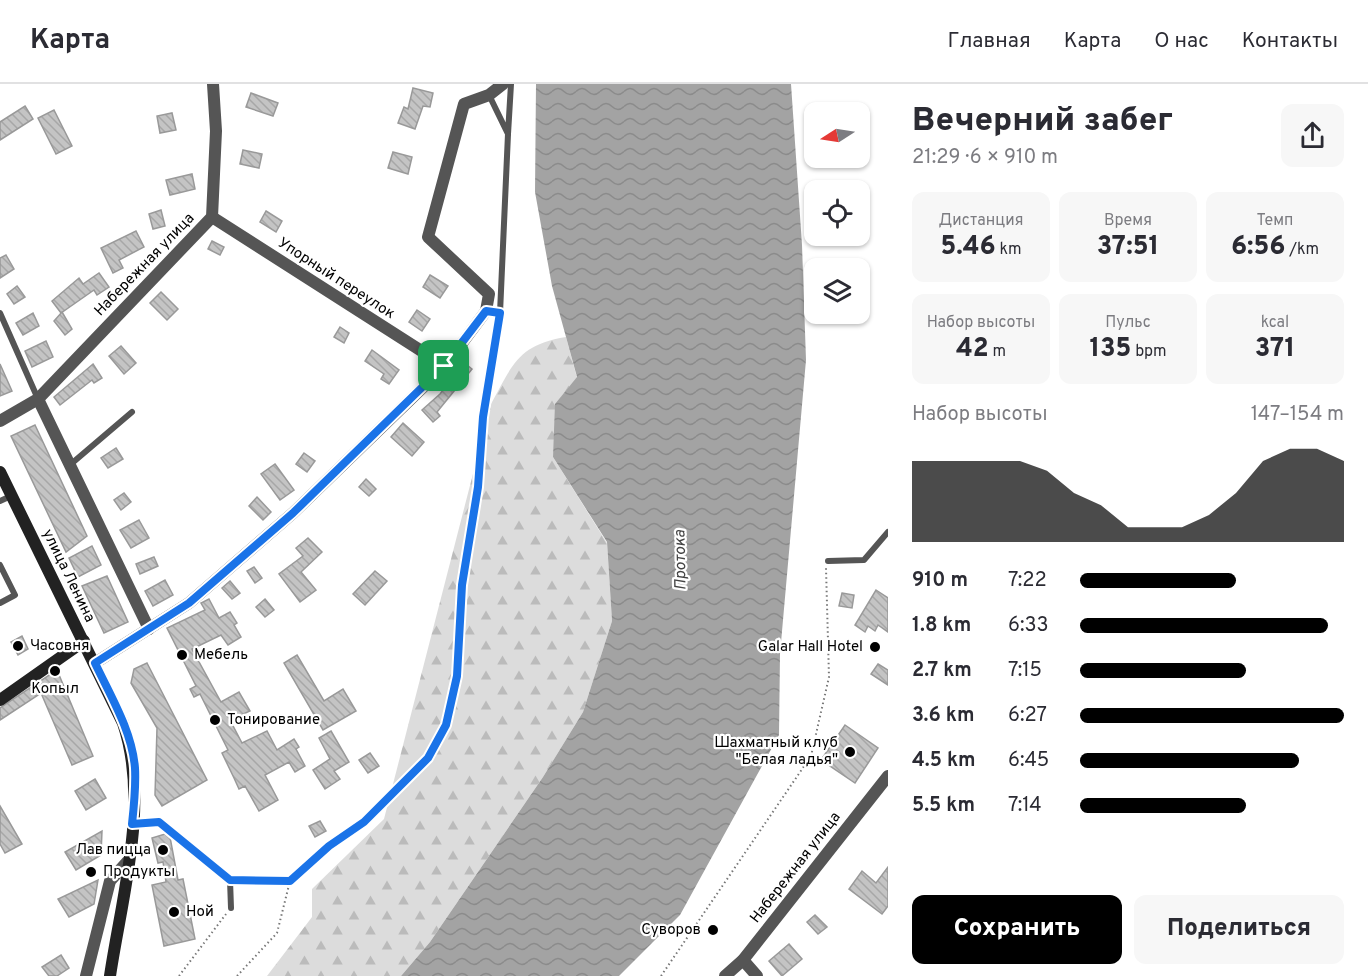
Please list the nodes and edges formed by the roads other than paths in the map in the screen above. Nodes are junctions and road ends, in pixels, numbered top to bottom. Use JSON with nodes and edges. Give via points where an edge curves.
{"nodes":[{"id":1,"x":213,"y":84,"type":"edge"},
{"id":2,"x":503,"y":84,"type":"edge"},
{"id":3,"x":511,"y":84,"type":"edge"},
{"id":4,"x":489,"y":95,"type":"junction"},
{"id":5,"x":508,"y":134,"type":"junction"},
{"id":6,"x":212,"y":217,"type":"junction"},
{"id":7,"x":486,"y":311,"type":"junction"},
{"id":8,"x":0,"y":313,"type":"edge"},
{"id":9,"x":444,"y":366,"type":"junction"},
{"id":10,"x":38,"y":399,"type":"junction"},
{"id":11,"x":132,"y":412,"type":"dead end"},
{"id":12,"x":0,"y":421,"type":"edge"},
{"id":13,"x":71,"y":464,"type":"junction"},
{"id":14,"x":0,"y":472,"type":"edge"},
{"id":15,"x":6,"y":498,"type":"edge"},
{"id":16,"x":888,"y":532,"type":"edge"},
{"id":17,"x":828,"y":561,"type":"road end"},
{"id":18,"x":0,"y":565,"type":"edge"},
{"id":19,"x":0,"y":603,"type":"edge"},
{"id":20,"x":149,"y":629,"type":"junction"},
{"id":21,"x":84,"y":641,"type":"junction"},
{"id":22,"x":95,"y":663,"type":"junction"},
{"id":23,"x":0,"y":700,"type":"edge"},
{"id":24,"x":888,"y":776,"type":"edge"},
{"id":25,"x":132,"y":824,"type":"junction"},
{"id":26,"x":127,"y":862,"type":"junction"},
{"id":27,"x":231,"y":908,"type":"road end"},
{"id":28,"x":743,"y":960,"type":"junction"},
{"id":29,"x":86,"y":976,"type":"edge"},
{"id":30,"x":110,"y":976,"type":"edge"},
{"id":31,"x":725,"y":976,"type":"edge"},
{"id":32,"x":757,"y":976,"type":"edge"}],
"edges":[{"from":1,"to":6,"type":"street","name":"Набережная улица","via":[[216,131]]},
{"from":2,"to":4,"type":"street"},
{"from":3,"to":5,"type":"lane"},
{"from":4,"to":5,"type":"lane"},
{"from":4,"to":7,"type":"street","via":[[464,104],[428,237],[489,294]]},
{"from":5,"to":7,"type":"lane","via":[[500,313]]},
{"from":6,"to":9,"type":"street","name":"Упорный переулок"},
{"from":6,"to":10,"type":"street","name":"Набережная улица"},
{"from":7,"to":9,"type":"street"},
{"from":8,"to":10,"type":"lane"},
{"from":9,"to":20,"type":"street","via":[[293,513],[189,603]]},
{"from":10,"to":12,"type":"street","name":"Набережная улица"},
{"from":10,"to":13,"type":"street"},
{"from":11,"to":13,"type":"lane"},
{"from":13,"to":20,"type":"street"},
{"from":14,"to":15,"type":"main road","name":"улица Ленина"},
{"from":15,"to":21,"type":"main road","name":"улица Ленина"},
{"from":16,"to":17,"type":"lane","via":[[864,560]]},
{"from":18,"to":19,"type":"lane","via":[[15,595]]},
{"from":20,"to":22,"type":"street"},
{"from":21,"to":22,"type":"main road","name":"улица Ленина"},
{"from":21,"to":23,"type":"main road"},
{"from":22,"to":25,"type":"main road","name":"улица Ленина","via":[[132,748]]},
{"from":24,"to":28,"type":"street","name":"Набережная улица"},
{"from":25,"to":26,"type":"main road","name":"улица Ленина"},
{"from":25,"to":27,"type":"lane","via":[[159,822],[230,880]]},
{"from":26,"to":29,"type":"street","via":[[110,880]]},
{"from":26,"to":30,"type":"main road","name":"улица Ленина"},
{"from":28,"to":31,"type":"street","name":"Набережная улица"},
{"from":28,"to":32,"type":"street"}]}
